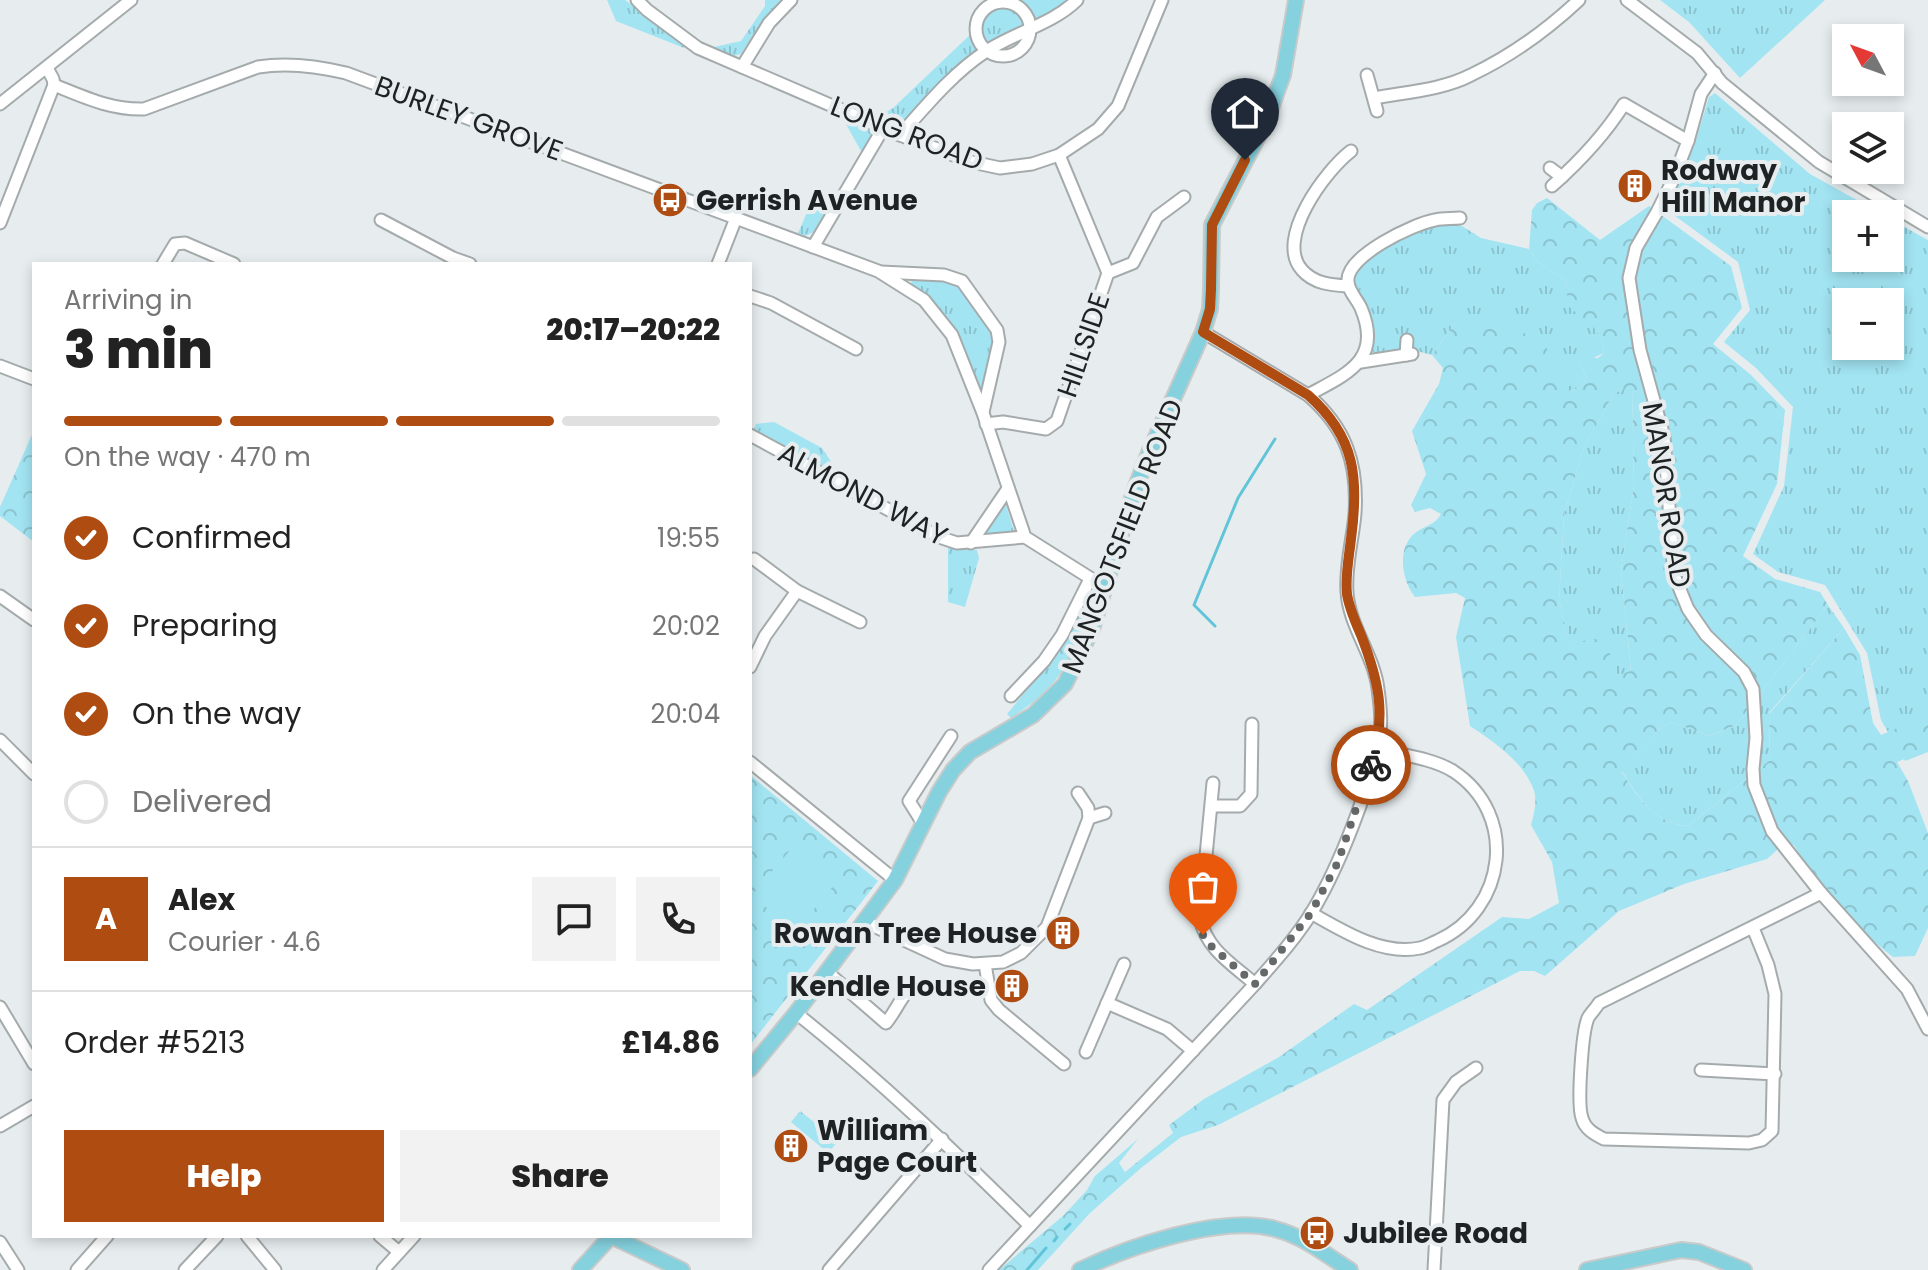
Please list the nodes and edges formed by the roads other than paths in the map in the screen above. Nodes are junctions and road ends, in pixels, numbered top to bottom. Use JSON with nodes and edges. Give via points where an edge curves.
{"nodes":[{"id":1,"x":131,"y":0,"type":"edge"},
{"id":2,"x":637,"y":0,"type":"edge"},
{"id":3,"x":791,"y":0,"type":"edge"},
{"id":4,"x":1077,"y":0,"type":"edge"},
{"id":5,"x":1162,"y":0,"type":"edge"},
{"id":6,"x":1296,"y":0,"type":"edge"},
{"id":7,"x":1579,"y":0,"type":"edge"},
{"id":8,"x":1627,"y":0,"type":"edge"},
{"id":9,"x":1030,"y":27,"type":"junction"},
{"id":10,"x":987,"y":51,"type":"junction"},
{"id":11,"x":742,"y":67,"type":"junction"},
{"id":12,"x":47,"y":68,"type":"junction"},
{"id":13,"x":1715,"y":73,"type":"junction"},
{"id":14,"x":1367,"y":75,"type":"dead end"},
{"id":15,"x":54,"y":85,"type":"junction"},
{"id":16,"x":1374,"y":98,"type":"junction"},
{"id":17,"x":0,"y":104,"type":"edge"},
{"id":18,"x":1377,"y":111,"type":"dead end"},
{"id":19,"x":884,"y":127,"type":"junction"},
{"id":20,"x":900,"y":135,"type":"junction"},
{"id":21,"x":1688,"y":141,"type":"junction"},
{"id":22,"x":1351,"y":151,"type":"dead end"},
{"id":23,"x":1059,"y":155,"type":"junction"},
{"id":24,"x":1550,"y":168,"type":"dead end"},
{"id":25,"x":1562,"y":177,"type":"junction"},
{"id":26,"x":1552,"y":186,"type":"dead end"},
{"id":27,"x":1184,"y":197,"type":"dead end"},
{"id":28,"x":736,"y":218,"type":"junction"},
{"id":29,"x":1460,"y":218,"type":"dead end"},
{"id":30,"x":381,"y":220,"type":"dead end"},
{"id":31,"x":0,"y":223,"type":"edge"},
{"id":32,"x":1928,"y":227,"type":"edge"},
{"id":33,"x":813,"y":247,"type":"junction"},
{"id":34,"x":164,"y":262,"type":"edge"},
{"id":35,"x":229,"y":262,"type":"edge"},
{"id":36,"x":464,"y":262,"type":"edge"},
{"id":37,"x":719,"y":262,"type":"edge"},
{"id":38,"x":878,"y":271,"type":"junction"},
{"id":39,"x":1108,"y":273,"type":"junction"},
{"id":40,"x":1348,"y":286,"type":"junction"},
{"id":41,"x":752,"y":297,"type":"edge"},
{"id":42,"x":1203,"y":332,"type":"junction"},
{"id":43,"x":1407,"y":340,"type":"dead end"},
{"id":44,"x":856,"y":349,"type":"dead end"},
{"id":45,"x":1361,"y":362,"type":"junction"},
{"id":46,"x":0,"y":366,"type":"edge"},
{"id":47,"x":32,"y":378,"type":"edge"},
{"id":48,"x":1308,"y":395,"type":"junction"},
{"id":49,"x":984,"y":418,"type":"junction"},
{"id":50,"x":752,"y":436,"type":"edge"},
{"id":51,"x":1007,"y":490,"type":"junction"},
{"id":52,"x":1025,"y":537,"type":"junction"},
{"id":53,"x":971,"y":543,"type":"junction"},
{"id":54,"x":754,"y":559,"type":"dead end"},
{"id":55,"x":1090,"y":579,"type":"junction"},
{"id":56,"x":1106,"y":588,"type":"junction"},
{"id":57,"x":797,"y":591,"type":"junction"},
{"id":58,"x":0,"y":596,"type":"edge"},
{"id":59,"x":32,"y":619,"type":"edge"},
{"id":60,"x":860,"y":622,"type":"dead end"},
{"id":61,"x":752,"y":663,"type":"edge"},
{"id":62,"x":1011,"y":696,"type":"dead end"},
{"id":63,"x":1252,"y":724,"type":"dead end"},
{"id":64,"x":951,"y":736,"type":"dead end"},
{"id":65,"x":0,"y":740,"type":"edge"},
{"id":66,"x":1377,"y":749,"type":"junction"},
{"id":67,"x":752,"y":764,"type":"edge"},
{"id":68,"x":32,"y":772,"type":"edge"},
{"id":69,"x":1213,"y":783,"type":"dead end"},
{"id":70,"x":1078,"y":793,"type":"dead end"},
{"id":71,"x":1212,"y":806,"type":"junction"},
{"id":72,"x":1105,"y":813,"type":"dead end"},
{"id":73,"x":1089,"y":818,"type":"junction"},
{"id":74,"x":924,"y":825,"type":"junction"},
{"id":75,"x":895,"y":880,"type":"junction"},
{"id":76,"x":1821,"y":893,"type":"junction"},
{"id":77,"x":1311,"y":913,"type":"junction"},
{"id":78,"x":865,"y":922,"type":"junction"},
{"id":79,"x":1753,"y":928,"type":"junction"},
{"id":80,"x":985,"y":964,"type":"junction"},
{"id":81,"x":1124,"y":964,"type":"dead end"},
{"id":82,"x":827,"y":972,"type":"junction"},
{"id":83,"x":1255,"y":984,"type":"junction"},
{"id":84,"x":909,"y":989,"type":"dead end"},
{"id":85,"x":1107,"y":1003,"type":"junction"},
{"id":86,"x":0,"y":1007,"type":"edge"},
{"id":87,"x":796,"y":1013,"type":"junction"},
{"id":88,"x":1928,"y":1029,"type":"edge"},
{"id":89,"x":1046,"y":1050,"type":"junction"},
{"id":90,"x":1193,"y":1051,"type":"junction"},
{"id":91,"x":1086,"y":1052,"type":"dead end"},
{"id":92,"x":32,"y":1061,"type":"edge"},
{"id":93,"x":1037,"y":1061,"type":"dead end"},
{"id":94,"x":1064,"y":1064,"type":"dead end"},
{"id":95,"x":752,"y":1067,"type":"edge"},
{"id":96,"x":1476,"y":1068,"type":"dead end"},
{"id":97,"x":1701,"y":1070,"type":"dead end"},
{"id":98,"x":1775,"y":1074,"type":"junction"},
{"id":99,"x":32,"y":1107,"type":"edge"},
{"id":100,"x":0,"y":1126,"type":"edge"},
{"id":101,"x":942,"y":1139,"type":"junction"},
{"id":102,"x":1030,"y":1226,"type":"junction"},
{"id":103,"x":105,"y":1238,"type":"edge"},
{"id":104,"x":215,"y":1238,"type":"edge"},
{"id":105,"x":249,"y":1238,"type":"edge"},
{"id":106,"x":382,"y":1238,"type":"edge"},
{"id":107,"x":412,"y":1238,"type":"edge"},
{"id":108,"x":609,"y":1238,"type":"edge"},
{"id":109,"x":615,"y":1238,"type":"edge"},
{"id":110,"x":0,"y":1242,"type":"edge"},
{"id":111,"x":399,"y":1252,"type":"junction"},
{"id":112,"x":83,"y":1268,"type":"edge"},
{"id":113,"x":1346,"y":1269,"type":"edge"},
{"id":114,"x":18,"y":1270,"type":"edge"},
{"id":115,"x":185,"y":1270,"type":"edge"},
{"id":116,"x":275,"y":1270,"type":"edge"},
{"id":117,"x":383,"y":1270,"type":"edge"},
{"id":118,"x":580,"y":1270,"type":"edge"},
{"id":119,"x":682,"y":1270,"type":"edge"},
{"id":120,"x":829,"y":1270,"type":"edge"},
{"id":121,"x":989,"y":1270,"type":"edge"},
{"id":122,"x":1080,"y":1270,"type":"edge"},
{"id":123,"x":1434,"y":1270,"type":"edge"},
{"id":124,"x":1587,"y":1270,"type":"edge"},
{"id":125,"x":1744,"y":1270,"type":"edge"}],
"edges":[{"from":1,"to":12,"type":"street"},
{"from":2,"to":11,"type":"street","name":"LONG ROAD","via":[[698,48]]},
{"from":3,"to":11,"type":"street","via":[[769,23]]},
{"from":4,"to":9,"type":"street"},
{"from":5,"to":23,"type":"street","name":"LONG ROAD","via":[[1118,106],[1098,129]]},
{"from":6,"to":42,"type":"main road","name":"MANGOTSFIELD ROAD","via":[[1283,75],[1267,119],[1212,225],[1211,299]]},
{"from":7,"to":16,"type":"street","via":[[1526,42],[1470,76]]},
{"from":8,"to":13,"type":"street","via":[[1673,32]]},
{"from":9,"to":10,"type":"street"},
{"from":9,"to":10,"type":"street","via":[[1016,6],[998,3],[988,8],[977,26]]},
{"from":10,"to":20,"type":"street","via":[[949,81]]},
{"from":11,"to":19,"type":"street","name":"LONG ROAD"},
{"from":12,"to":15,"type":"street"},
{"from":12,"to":17,"type":"street"},
{"from":13,"to":21,"type":"street","name":"MANOR ROAD","via":[[1701,94]]},
{"from":13,"to":32,"type":"street","via":[[1819,162]]},
{"from":14,"to":16,"type":"street"},
{"from":15,"to":28,"type":"street","name":"BURLEY GROVE","via":[[109,106],[144,109],[258,67],[319,67]]},
{"from":15,"to":31,"type":"street"},
{"from":16,"to":18,"type":"street"},
{"from":19,"to":20,"type":"street","name":"LONG ROAD"},
{"from":19,"to":33,"type":"street"},
{"from":20,"to":23,"type":"street","name":"LONG ROAD","via":[[1000,168]]},
{"from":21,"to":25,"type":"street","via":[[1624,104]]},
{"from":21,"to":76,"type":"street","name":"MANOR ROAD","via":[[1636,248],[1629,278],[1640,350],[1664,437],[1674,575],[1706,635],[1744,672],[1753,689],[1754,785],[1772,831]]},
{"from":22,"to":40,"type":"street","via":[[1333,164],[1304,209],[1295,253],[1303,271],[1314,279]]},
{"from":23,"to":39,"type":"street","name":"HILLSIDE"},
{"from":24,"to":25,"type":"street"},
{"from":25,"to":26,"type":"street"},
{"from":27,"to":39,"type":"street","via":[[1157,217],[1133,263]]},
{"from":28,"to":33,"type":"street","name":"BURLEY GROVE"},
{"from":28,"to":37,"type":"street"},
{"from":29,"to":40,"type":"street","via":[[1445,225],[1434,220],[1401,232],[1351,267]]},
{"from":30,"to":36,"type":"street"},
{"from":33,"to":38,"type":"street","name":"BURLEY GROVE"},
{"from":34,"to":35,"type":"street","via":[[175,244],[185,243]]},
{"from":38,"to":49,"type":"street","name":"BURLEY GROVE","via":[[924,300],[940,318],[952,335]]},
{"from":38,"to":49,"type":"street","name":"BURLEY GROVE","via":[[962,281],[997,330],[999,342]]},
{"from":39,"to":49,"type":"street","name":"HILLSIDE","via":[[1057,421],[1046,429]]},
{"from":40,"to":45,"type":"street","via":[[1367,325]]},
{"from":41,"to":44,"type":"street"},
{"from":42,"to":48,"type":"street"},
{"from":42,"to":56,"type":"main road","name":"MANGOTSFIELD ROAD","via":[[1135,489]]},
{"from":43,"to":45,"type":"street","via":[[1409,354]]},
{"from":45,"to":48,"type":"street"},
{"from":46,"to":47,"type":"street"},
{"from":48,"to":66,"type":"street","via":[[1338,430],[1355,473],[1347,595],[1378,686]]},
{"from":49,"to":51,"type":"street","name":"BURLEY GROVE"},
{"from":50,"to":53,"type":"street","name":"ALMOND WAY","via":[[939,537]]},
{"from":51,"to":52,"type":"street","name":"BURLEY GROVE"},
{"from":51,"to":53,"type":"street"},
{"from":52,"to":53,"type":"street","name":"ALMOND WAY"},
{"from":52,"to":55,"type":"street"},
{"from":54,"to":57,"type":"street"},
{"from":55,"to":56,"type":"street"},
{"from":55,"to":62,"type":"street","name":"MANGOTSFIELD ROAD","via":[[1062,635]]},
{"from":56,"to":74,"type":"main road","name":"MANGOTSFIELD ROAD","via":[[1065,684],[1033,715],[970,752],[953,770]]},
{"from":57,"to":60,"type":"street"},
{"from":57,"to":61,"type":"street"},
{"from":58,"to":59,"type":"street"},
{"from":63,"to":71,"type":"street","via":[[1251,794],[1240,806]]},
{"from":64,"to":74,"type":"street","via":[[909,801]]},
{"from":65,"to":68,"type":"street"},
{"from":66,"to":77,"type":"street","via":[[1338,862]]},
{"from":66,"to":77,"type":"street","via":[[1433,762],[1471,787],[1497,838],[1490,890],[1466,924],[1420,948],[1366,941]]},
{"from":67,"to":75,"type":"street"},
{"from":69,"to":71,"type":"street"},
{"from":70,"to":73,"type":"street"},
{"from":71,"to":83,"type":"street","via":[[1200,918],[1203,935]]},
{"from":72,"to":73,"type":"street"},
{"from":73,"to":80,"type":"street","via":[[1047,927],[1021,953]]},
{"from":74,"to":75,"type":"main road","name":"MANGOTSFIELD ROAD"},
{"from":75,"to":78,"type":"main road","name":"MANGOTSFIELD ROAD"},
{"from":76,"to":79,"type":"street"},
{"from":76,"to":88,"type":"street","name":"MANOR ROAD","via":[[1907,989]]},
{"from":77,"to":83,"type":"street"},
{"from":78,"to":80,"type":"street","via":[[945,959]]},
{"from":78,"to":82,"type":"main road","name":"MANGOTSFIELD ROAD"},
{"from":79,"to":98,"type":"street","via":[[1775,994]]},
{"from":79,"to":98,"type":"street","via":[[1599,1003],[1584,1030],[1579,1108],[1582,1121],[1604,1139],[1749,1143],[1772,1131]]},
{"from":80,"to":89,"type":"street","via":[[991,1000]]},
{"from":81,"to":85,"type":"street"},
{"from":82,"to":84,"type":"street","via":[[886,1023]]},
{"from":82,"to":87,"type":"main road","name":"MANGOTSFIELD ROAD"},
{"from":83,"to":90,"type":"street"},
{"from":85,"to":90,"type":"street","via":[[1167,1029]]},
{"from":85,"to":91,"type":"street"},
{"from":86,"to":92,"type":"street"},
{"from":87,"to":95,"type":"main road","name":"MANGOTSFIELD ROAD"},
{"from":87,"to":101,"type":"street"},
{"from":89,"to":93,"type":"street"},
{"from":89,"to":94,"type":"street"},
{"from":90,"to":102,"type":"street"},
{"from":96,"to":123,"type":"street","via":[[1443,1100]]},
{"from":97,"to":98,"type":"street"},
{"from":99,"to":100,"type":"street"},
{"from":101,"to":102,"type":"street"},
{"from":101,"to":120,"type":"street"},
{"from":102,"to":121,"type":"street"},
{"from":103,"to":112,"type":"street"},
{"from":104,"to":115,"type":"street"},
{"from":105,"to":116,"type":"street"},
{"from":106,"to":111,"type":"street"},
{"from":107,"to":111,"type":"street"},
{"from":108,"to":118,"type":"main road"},
{"from":109,"to":119,"type":"main road"},
{"from":110,"to":114,"type":"street"},
{"from":111,"to":117,"type":"street"},
{"from":113,"to":122,"type":"main road","via":[[1312,1245],[1275,1229],[1244,1224],[1172,1236]]},
{"from":124,"to":125,"type":"main road","via":[[1681,1250]]}]}
